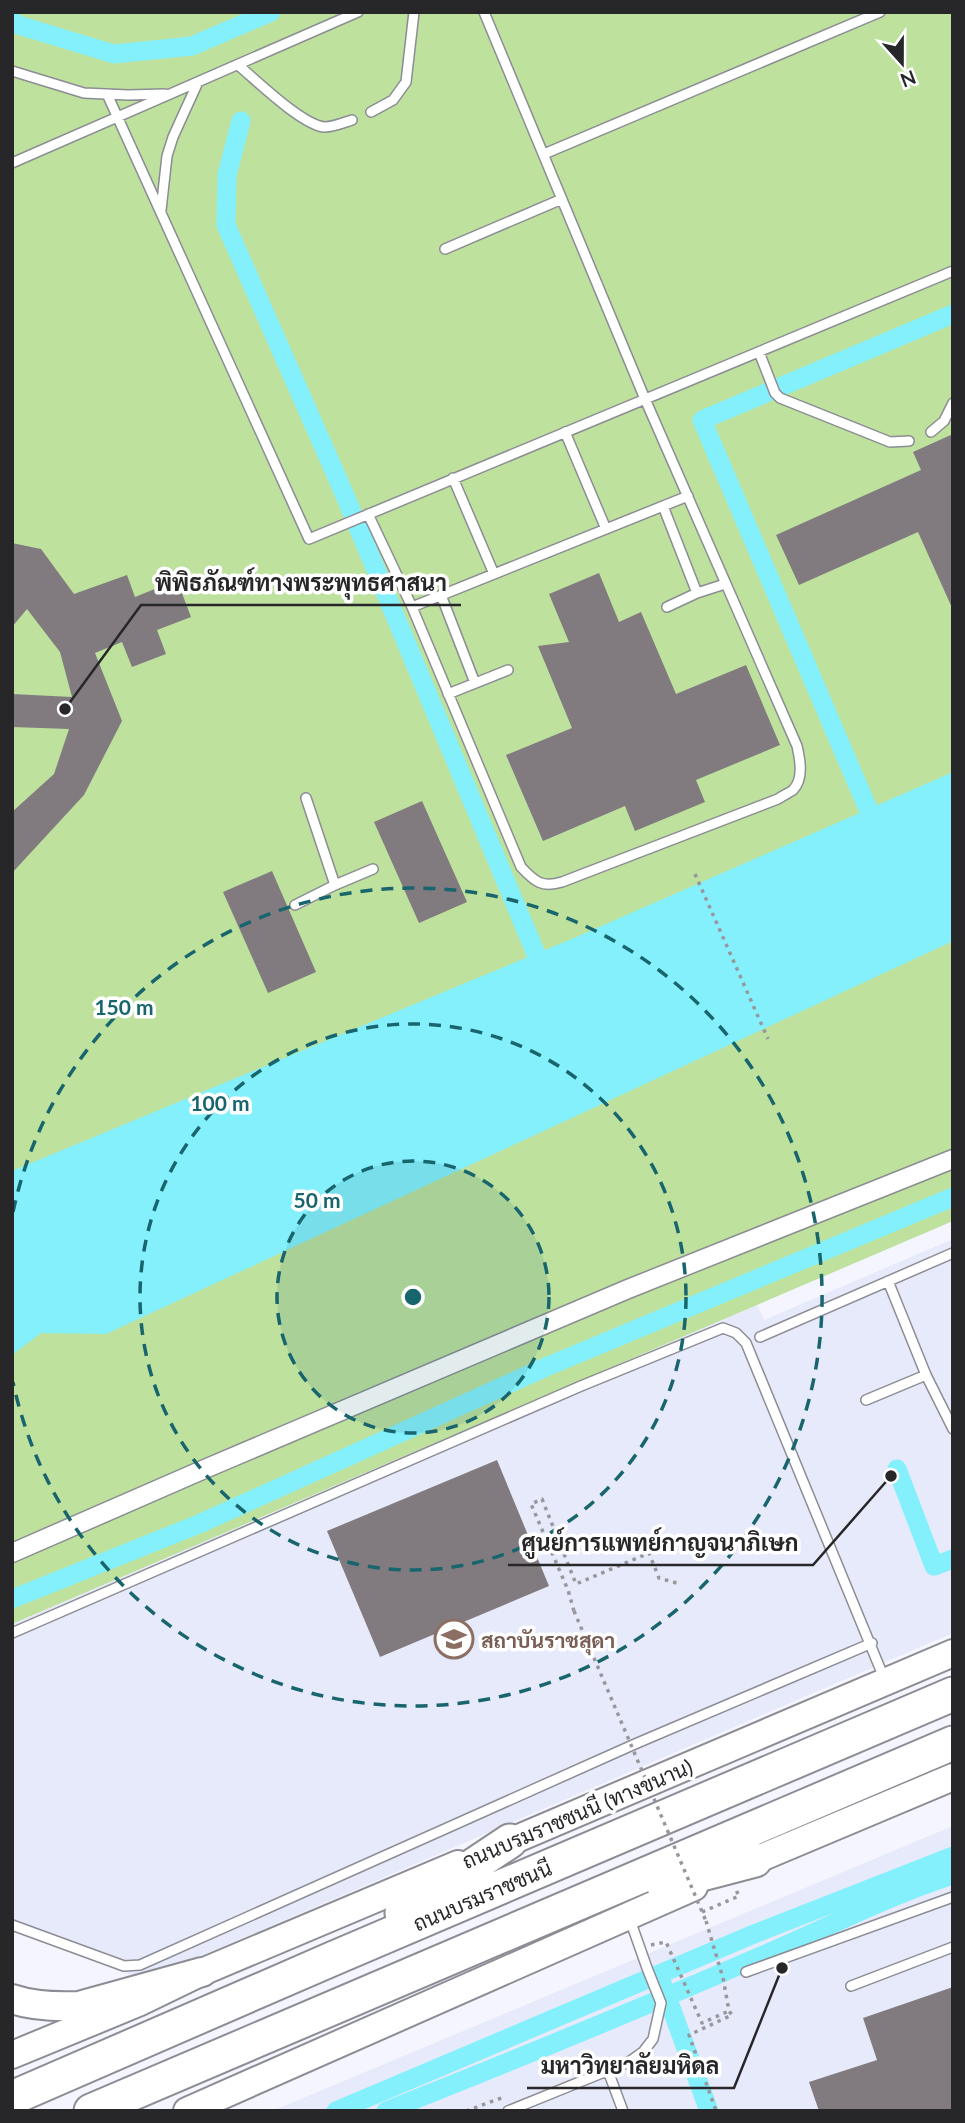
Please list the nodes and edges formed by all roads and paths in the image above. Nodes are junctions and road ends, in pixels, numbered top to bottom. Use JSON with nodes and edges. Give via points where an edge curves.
{"nodes":[{"id":1,"x":358,"y":12,"type":"edge"},
{"id":2,"x":414,"y":12,"type":"edge"},
{"id":3,"x":484,"y":12,"type":"edge"},
{"id":4,"x":880,"y":12,"type":"edge"},
{"id":5,"x":238,"y":65,"type":"junction"},
{"id":6,"x":12,"y":71,"type":"edge"},
{"id":7,"x":198,"y":82,"type":"junction"},
{"id":8,"x":169,"y":93,"type":"junction"},
{"id":9,"x":107,"y":94,"type":"junction"},
{"id":10,"x":371,"y":112,"type":"dead end"},
{"id":11,"x":118,"y":118,"type":"junction"},
{"id":12,"x":352,"y":120,"type":"dead end"},
{"id":13,"x":544,"y":154,"type":"junction"},
{"id":14,"x":12,"y":163,"type":"edge"},
{"id":15,"x":562,"y":198,"type":"junction"},
{"id":16,"x":161,"y":212,"type":"junction"},
{"id":17,"x":445,"y":249,"type":"dead end"},
{"id":18,"x":953,"y":271,"type":"edge"},
{"id":19,"x":759,"y":352,"type":"junction"},
{"id":20,"x":645,"y":399,"type":"junction"},
{"id":21,"x":953,"y":403,"type":"edge"},
{"id":22,"x":565,"y":432,"type":"junction"},
{"id":23,"x":931,"y":432,"type":"dead end"},
{"id":24,"x":909,"y":441,"type":"dead end"},
{"id":25,"x":453,"y":478,"type":"junction"},
{"id":26,"x":688,"y":496,"type":"junction"},
{"id":27,"x":663,"y":506,"type":"junction"},
{"id":28,"x":368,"y":514,"type":"junction"},
{"id":29,"x":606,"y":529,"type":"junction"},
{"id":30,"x":494,"y":574,"type":"junction"},
{"id":31,"x":725,"y":584,"type":"junction"},
{"id":32,"x":697,"y":593,"type":"junction"},
{"id":33,"x":441,"y":596,"type":"junction"},
{"id":34,"x":412,"y":607,"type":"junction"},
{"id":35,"x":667,"y":607,"type":"dead end"},
{"id":36,"x":508,"y":670,"type":"dead end"},
{"id":37,"x":475,"y":683,"type":"junction"},
{"id":38,"x":448,"y":694,"type":"junction"},
{"id":39,"x":306,"y":799,"type":"dead end"},
{"id":40,"x":373,"y":869,"type":"dead end"},
{"id":41,"x":695,"y":874,"type":"dead end"},
{"id":42,"x":335,"y":885,"type":"junction"},
{"id":43,"x":295,"y":905,"type":"dead end"},
{"id":44,"x":768,"y":1039,"type":"dead end"},
{"id":45,"x":953,"y":1159,"type":"edge"},
{"id":46,"x":953,"y":1253,"type":"edge"},
{"id":47,"x":888,"y":1280,"type":"junction"},
{"id":48,"x":760,"y":1337,"type":"dead end"},
{"id":49,"x":926,"y":1374,"type":"junction"},
{"id":50,"x":866,"y":1400,"type":"dead end"},
{"id":51,"x":953,"y":1429,"type":"edge"},
{"id":52,"x":12,"y":1553,"type":"edge"},
{"id":53,"x":680,"y":1584,"type":"dead end"},
{"id":54,"x":12,"y":1633,"type":"edge"},
{"id":55,"x":872,"y":1643,"type":"junction"},
{"id":56,"x":953,"y":1653,"type":"edge"},
{"id":57,"x":886,"y":1682,"type":"junction"},
{"id":58,"x":953,"y":1695,"type":"edge"},
{"id":59,"x":953,"y":1743,"type":"edge"},
{"id":60,"x":953,"y":1777,"type":"edge"},
{"id":61,"x":510,"y":1842,"type":"junction"},
{"id":62,"x":755,"y":1860,"type":"junction"},
{"id":63,"x":738,"y":1896,"type":"dead end"},
{"id":64,"x":953,"y":1897,"type":"edge"},
{"id":65,"x":702,"y":1912,"type":"junction"},
{"id":66,"x":549,"y":1914,"type":"junction"},
{"id":67,"x":629,"y":1915,"type":"junction"},
{"id":68,"x":12,"y":1925,"type":"edge"},
{"id":69,"x":953,"y":1947,"type":"edge"},
{"id":70,"x":673,"y":1957,"type":"dead end"},
{"id":71,"x":332,"y":1959,"type":"junction"},
{"id":72,"x":202,"y":1972,"type":"junction"},
{"id":73,"x":746,"y":1972,"type":"dead end"},
{"id":74,"x":851,"y":1986,"type":"dead end"},
{"id":75,"x":12,"y":1999,"type":"edge"},
{"id":76,"x":729,"y":2011,"type":"junction"},
{"id":77,"x":12,"y":2055,"type":"edge"},
{"id":78,"x":608,"y":2071,"type":"junction"},
{"id":79,"x":247,"y":2085,"type":"junction"},
{"id":80,"x":504,"y":2097,"type":"dead end"},
{"id":81,"x":12,"y":2098,"type":"edge"},
{"id":82,"x":520,"y":2109,"type":"edge"},
{"id":83,"x":91,"y":2111,"type":"edge"},
{"id":84,"x":187,"y":2111,"type":"edge"},
{"id":85,"x":205,"y":2111,"type":"edge"},
{"id":86,"x":466,"y":2111,"type":"edge"},
{"id":87,"x":508,"y":2111,"type":"edge"},
{"id":88,"x":623,"y":2111,"type":"edge"},
{"id":89,"x":716,"y":2111,"type":"edge"}],
"edges":[{"from":1,"to":5,"type":"lane"},
{"from":2,"to":10,"type":"lane","via":[[406,82],[393,100]]},
{"from":3,"to":13,"type":"lane"},
{"from":4,"to":13,"type":"lane"},
{"from":5,"to":7,"type":"lane"},
{"from":5,"to":12,"type":"lane","via":[[315,126],[327,128]]},
{"from":6,"to":9,"type":"lane","via":[[84,93]]},
{"from":7,"to":8,"type":"lane"},
{"from":7,"to":16,"type":"lane","via":[[167,156]]},
{"from":8,"to":9,"type":"lane"},
{"from":8,"to":11,"type":"lane"},
{"from":9,"to":11,"type":"lane"},
{"from":11,"to":14,"type":"lane"},
{"from":11,"to":16,"type":"lane"},
{"from":13,"to":15,"type":"lane"},
{"from":15,"to":17,"type":"lane"},
{"from":15,"to":20,"type":"lane"},
{"from":16,"to":28,"type":"lane","via":[[309,539]]},
{"from":18,"to":19,"type":"lane"},
{"from":19,"to":20,"type":"lane"},
{"from":19,"to":24,"type":"lane","via":[[775,393],[786,402],[890,442]]},
{"from":20,"to":22,"type":"lane"},
{"from":20,"to":26,"type":"lane"},
{"from":21,"to":23,"type":"lane","via":[[944,421]]},
{"from":22,"to":25,"type":"lane"},
{"from":22,"to":29,"type":"lane"},
{"from":25,"to":28,"type":"lane"},
{"from":25,"to":30,"type":"lane"},
{"from":26,"to":27,"type":"lane"},
{"from":26,"to":31,"type":"lane"},
{"from":27,"to":29,"type":"lane"},
{"from":27,"to":32,"type":"lane"},
{"from":28,"to":34,"type":"lane"},
{"from":29,"to":30,"type":"lane"},
{"from":30,"to":33,"type":"lane"},
{"from":31,"to":32,"type":"lane"},
{"from":31,"to":38,"type":"lane","via":[[801,762],[794,789],[778,799],[562,882],[539,883],[521,867]]},
{"from":32,"to":35,"type":"lane"},
{"from":33,"to":34,"type":"lane"},
{"from":33,"to":37,"type":"lane"},
{"from":34,"to":38,"type":"lane"},
{"from":36,"to":37,"type":"lane"},
{"from":37,"to":38,"type":"lane"},
{"from":39,"to":42,"type":"lane"},
{"from":40,"to":42,"type":"lane"},
{"from":41,"to":44,"type":"path"},
{"from":42,"to":43,"type":"lane"},
{"from":45,"to":52,"type":"street","via":[[628,1289]]},
{"from":46,"to":47,"type":"lane"},
{"from":47,"to":48,"type":"lane"},
{"from":47,"to":49,"type":"lane"},
{"from":49,"to":50,"type":"lane"},
{"from":49,"to":51,"type":"lane"},
{"from":53,"to":65,"type":"path","bridge":true,"via":[[659,1578],[649,1553],[576,1584],[542,1499],[531,1503]]},
{"from":54,"to":55,"type":"lane","via":[[723,1328],[746,1343]]},
{"from":55,"to":57,"type":"lane"},
{"from":55,"to":68,"type":"lane","via":[[141,1965],[124,1966]]},
{"from":56,"to":57,"type":"main road","name":"ถนนบรมราชชนนี (ทางขนาน)"},
{"from":57,"to":61,"type":"main road","name":"ถนนบรมราชชนนี (ทางขนาน)"},
{"from":58,"to":71,"type":"highway","name":"ถนนบรมราชชนนี"},
{"from":59,"to":66,"type":"highway","name":"ถนนบรมราชชนนี"},
{"from":60,"to":62,"type":"main road"},
{"from":61,"to":71,"type":"highway"},
{"from":61,"to":72,"type":"main road","name":"ถนนบรมราชชนนี (ทางขนาน)"},
{"from":62,"to":66,"type":"highway"},
{"from":62,"to":67,"type":"main road"},
{"from":63,"to":65,"type":"path"},
{"from":64,"to":73,"type":"lane"},
{"from":65,"to":76,"type":"path","bridge":true},
{"from":66,"to":83,"type":"highway","name":"ถนนบรมราชชนนี"},
{"from":67,"to":78,"type":"lane","via":[[661,2003],[649,2046]]},
{"from":67,"to":79,"type":"main road"},
{"from":69,"to":74,"type":"lane"},
{"from":70,"to":76,"type":"path","via":[[702,2023]]},
{"from":71,"to":81,"type":"highway","name":"ถนนบรมราชชนนี"},
{"from":72,"to":75,"type":"main road","via":[[79,2006]]},
{"from":72,"to":77,"type":"main road","name":"ถนนบรมราชชนนี (ทางขนาน)"},
{"from":76,"to":89,"type":"path","via":[[732,2015],[688,2035]]},
{"from":78,"to":82,"type":"lane"},
{"from":78,"to":88,"type":"lane"},
{"from":79,"to":84,"type":"main road"},
{"from":79,"to":85,"type":"main road"},
{"from":80,"to":86,"type":"path"},
{"from":82,"to":87,"type":"lane"}]}
